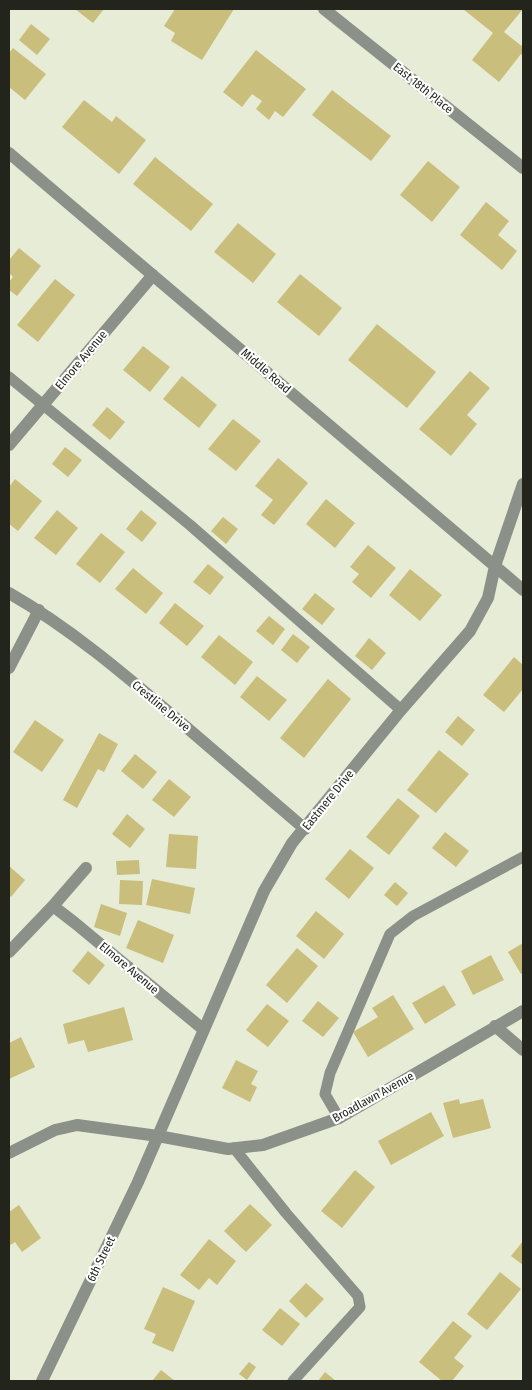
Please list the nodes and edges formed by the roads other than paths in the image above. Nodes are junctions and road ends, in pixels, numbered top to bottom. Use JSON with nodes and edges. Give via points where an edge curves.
{"nodes":[{"id":1,"x":324,"y":9,"type":"edge"},
{"id":2,"x":9,"y":152,"type":"edge"},
{"id":3,"x":523,"y":168,"type":"edge"},
{"id":4,"x":153,"y":274,"type":"junction"},
{"id":5,"x":9,"y":377,"type":"edge"},
{"id":6,"x":43,"y":405,"type":"junction"},
{"id":7,"x":9,"y":445,"type":"edge"},
{"id":8,"x":523,"y":484,"type":"edge"},
{"id":9,"x":494,"y":566,"type":"junction"},
{"id":10,"x":523,"y":590,"type":"edge"},
{"id":11,"x":9,"y":593,"type":"edge"},
{"id":12,"x":39,"y":610,"type":"junction"},
{"id":13,"x":9,"y":668,"type":"edge"},
{"id":14,"x":401,"y":710,"type":"junction"},
{"id":15,"x":305,"y":829,"type":"junction"},
{"id":16,"x":523,"y":857,"type":"edge"},
{"id":17,"x":86,"y":868,"type":"dead end"},
{"id":18,"x":53,"y":906,"type":"junction"},
{"id":19,"x":9,"y":952,"type":"edge"},
{"id":20,"x":523,"y":1011,"type":"edge"},
{"id":21,"x":495,"y":1026,"type":"junction"},
{"id":22,"x":204,"y":1030,"type":"junction"},
{"id":23,"x":523,"y":1050,"type":"edge"},
{"id":24,"x":339,"y":1118,"type":"junction"},
{"id":25,"x":158,"y":1136,"type":"junction"},
{"id":26,"x":234,"y":1148,"type":"junction"},
{"id":27,"x":9,"y":1153,"type":"edge"},
{"id":28,"x":42,"y":1381,"type":"edge"},
{"id":29,"x":293,"y":1381,"type":"edge"}],
"edges":[{"from":1,"to":3,"type":"street","name":"East 18th Place"},
{"from":2,"to":4,"type":"street","name":"Middle Road"},
{"from":4,"to":6,"type":"street","name":"Elmore Avenue"},
{"from":4,"to":9,"type":"street","name":"Middle Road"},
{"from":5,"to":6,"type":"lane"},
{"from":6,"to":7,"type":"street","name":"Elmore Avenue"},
{"from":6,"to":14,"type":"lane","via":[[190,525]]},
{"from":8,"to":9,"type":"street","name":"Eastmere Drive"},
{"from":9,"to":10,"type":"street","name":"Middle Road"},
{"from":9,"to":14,"type":"street","name":"Eastmere Drive","via":[[488,598],[470,631]]},
{"from":11,"to":12,"type":"street","name":"Crestline Drive"},
{"from":12,"to":13,"type":"street"},
{"from":12,"to":15,"type":"street","name":"Crestline Drive","via":[[143,690]]},
{"from":14,"to":15,"type":"street","name":"Eastmere Drive"},
{"from":15,"to":22,"type":"street","name":"Eastmere Drive","via":[[292,843],[264,891]]},
{"from":16,"to":24,"type":"lane","via":[[413,916],[390,934],[330,1073],[325,1094]]},
{"from":17,"to":18,"type":"street"},
{"from":18,"to":19,"type":"street"},
{"from":18,"to":22,"type":"street","name":"Elmore Avenue"},
{"from":20,"to":21,"type":"street","name":"Broadlawn Avenue"},
{"from":21,"to":23,"type":"street"},
{"from":21,"to":24,"type":"street","name":"Broadlawn Avenue"},
{"from":22,"to":25,"type":"street","name":"Eastmere Drive"},
{"from":24,"to":26,"type":"street","name":"Broadlawn Avenue","via":[[263,1145]]},
{"from":25,"to":26,"type":"street","name":"Broadlawn Avenue"},
{"from":25,"to":27,"type":"street","name":"Broadlawn Avenue","via":[[77,1125],[55,1130]]},
{"from":25,"to":28,"type":"street","name":"6th Street"},
{"from":26,"to":29,"type":"lane","via":[[358,1296],[360,1307]]}]}
